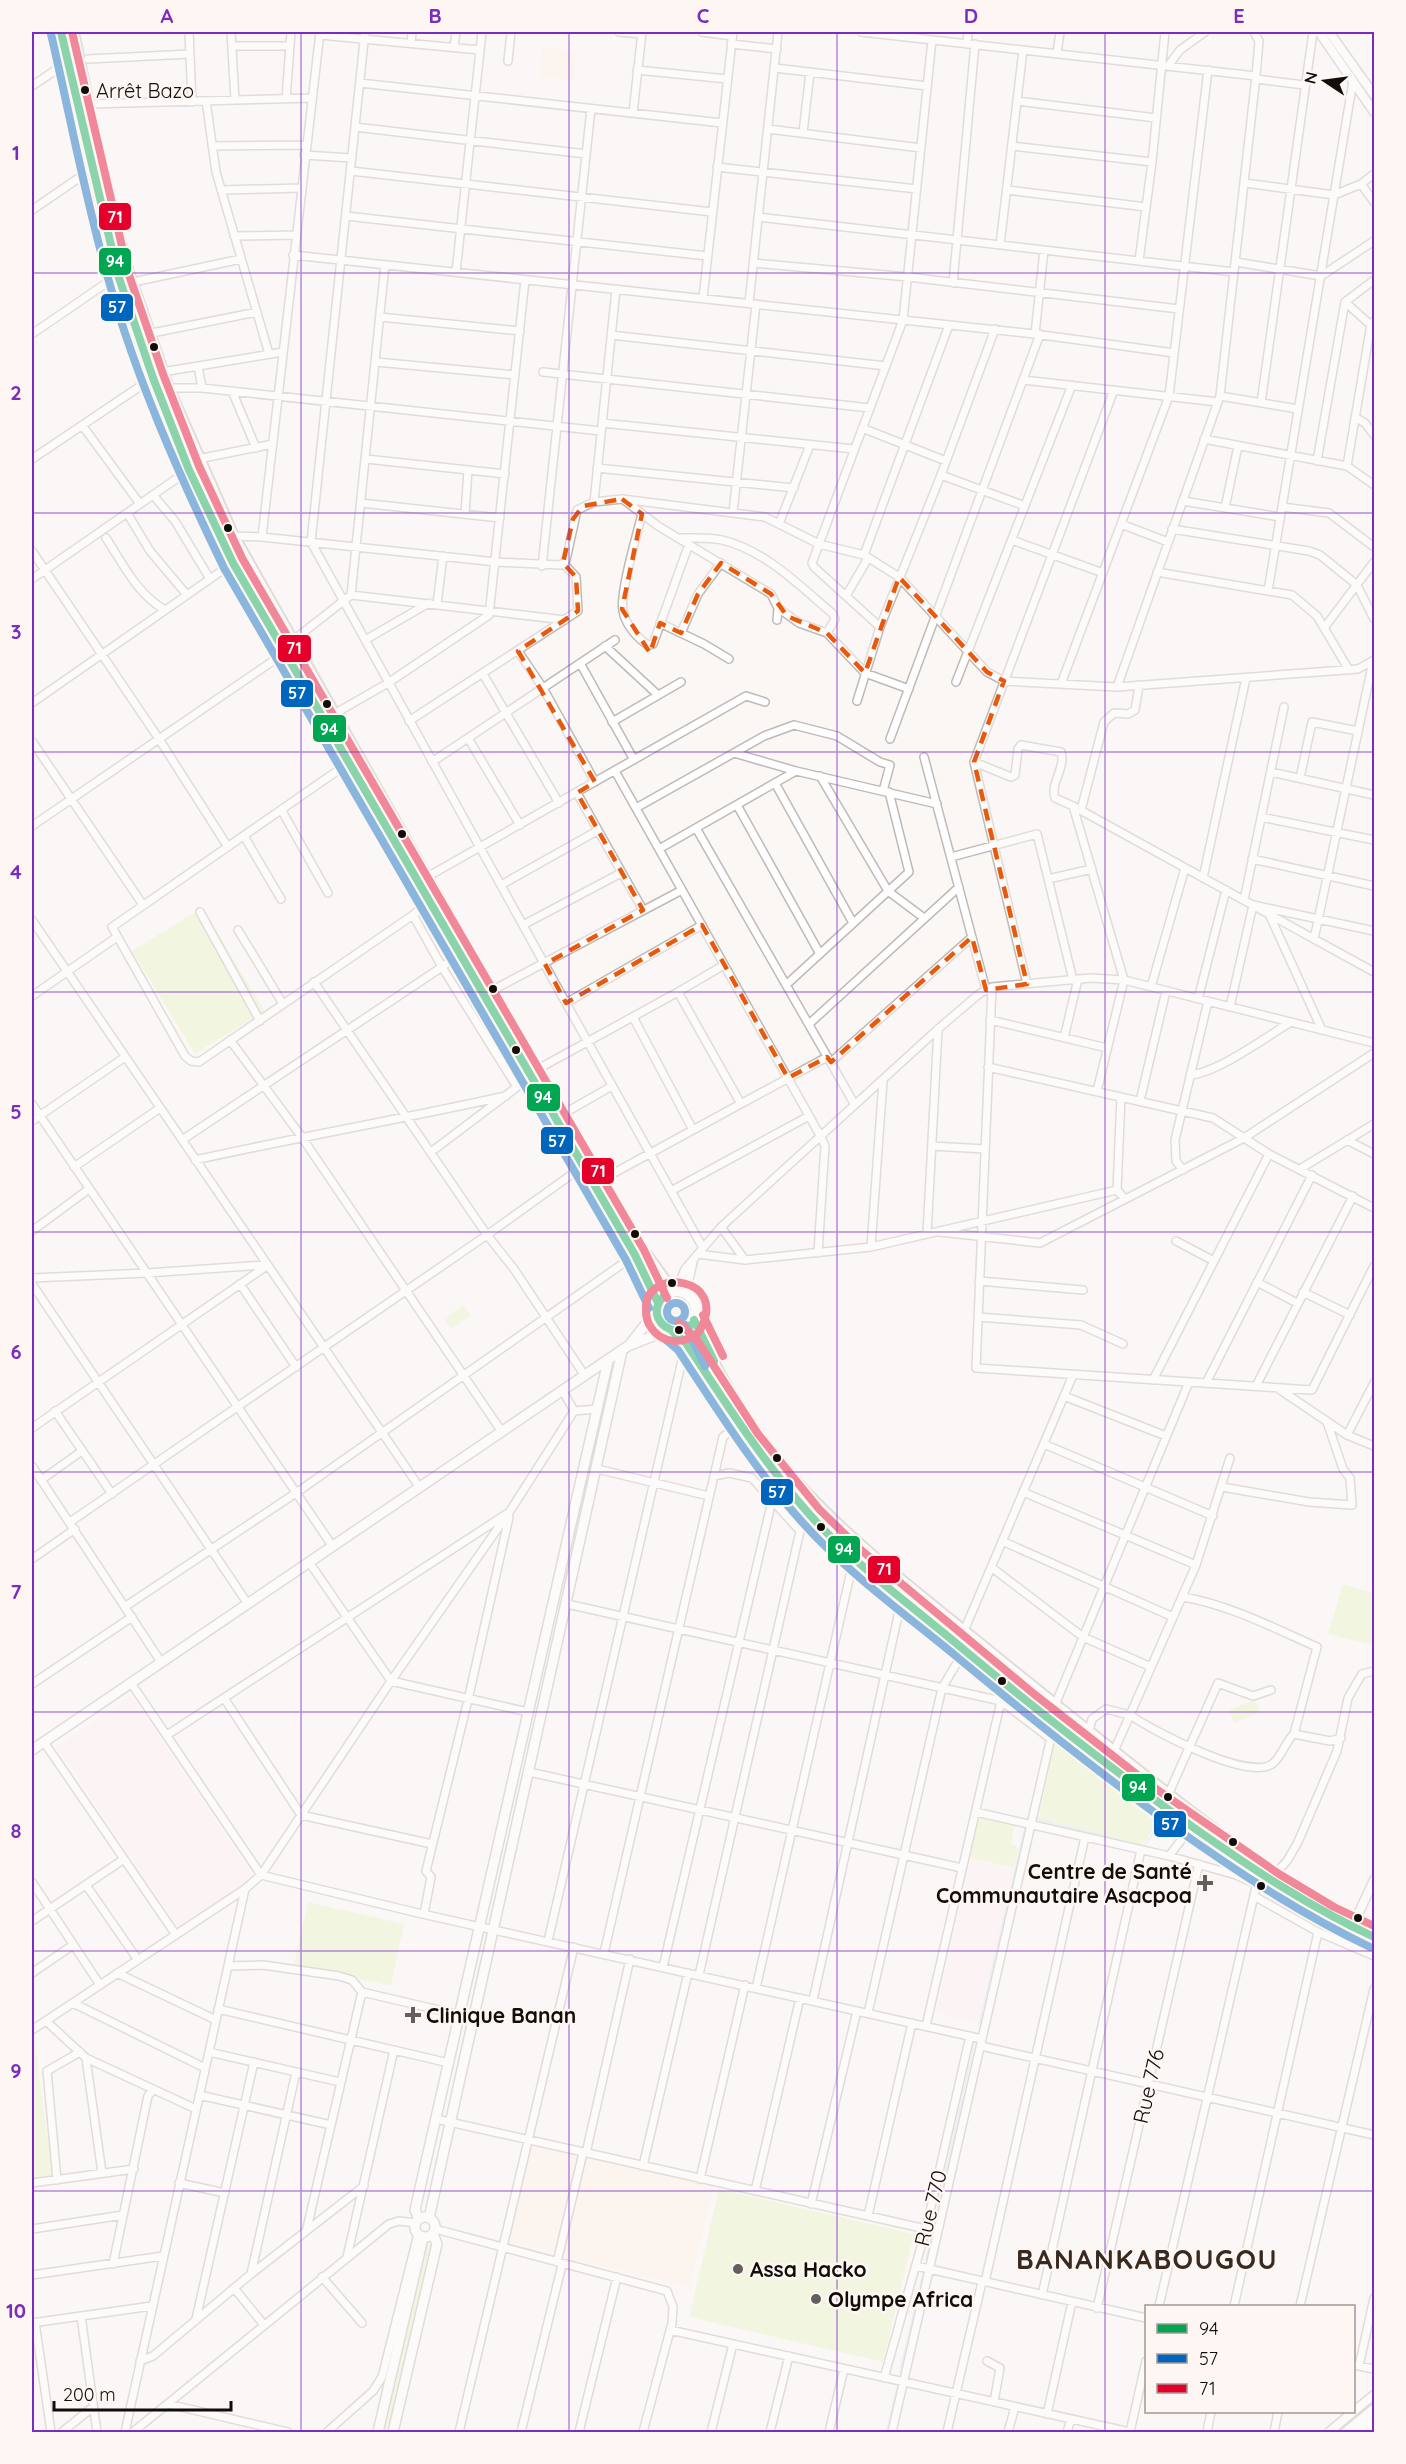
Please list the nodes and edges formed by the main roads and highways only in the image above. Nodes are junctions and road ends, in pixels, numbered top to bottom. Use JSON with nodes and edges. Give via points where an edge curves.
{"nodes":[{"id":1,"x":61,"y":32,"type":"edge"},
{"id":2,"x":73,"y":32,"type":"edge"},
{"id":3,"x":287,"y":647,"type":"junction"},
{"id":4,"x":533,"y":1071,"type":"junction"},
{"id":5,"x":675,"y":1292,"type":"junction"},
{"id":6,"x":658,"y":1306,"type":"junction"},
{"id":7,"x":694,"y":1320,"type":"junction"},
{"id":8,"x":670,"y":1330,"type":"junction"},
{"id":9,"x":625,"y":1349,"type":"junction"},
{"id":10,"x":608,"y":1361,"type":"junction"},
{"id":11,"x":32,"y":1750,"type":"edge"},
{"id":12,"x":1354,"y":1924,"type":"junction"},
{"id":13,"x":1374,"y":1928,"type":"edge"},
{"id":14,"x":1374,"y":1937,"type":"edge"},
{"id":15,"x":422,"y":2220,"type":"junction"},
{"id":16,"x":427,"y":2234,"type":"junction"},
{"id":17,"x":1374,"y":2410,"type":"edge"},
{"id":18,"x":1374,"y":2422,"type":"edge"},
{"id":19,"x":378,"y":2433,"type":"edge"},
{"id":20,"x":393,"y":2433,"type":"edge"},
{"id":21,"x":1347,"y":2433,"type":"edge"},
{"id":22,"x":1362,"y":2433,"type":"edge"}],
"edges":[{"from":1,"to":3,"type":"highway","via":[[118,275],[153,378],[189,470],[233,563]]},
{"from":2,"to":3,"type":"highway","via":[[127,269],[147,334],[198,459]]},
{"from":3,"to":4,"type":"highway","via":[[459,954]]},
{"from":3,"to":4,"type":"highway","via":[[334,714]]},
{"from":4,"to":5,"type":"highway","via":[[603,1179],[642,1249]]},
{"from":4,"to":6,"type":"highway","via":[[582,1167],[635,1255]]},
{"from":5,"to":6,"type":"highway","via":[[667,1294]]},
{"from":5,"to":7,"type":"highway","via":[[693,1300]]},
{"from":6,"to":8,"type":"highway","via":[[661,1325]]},
{"from":6,"to":9,"type":"main road"},
{"from":7,"to":8,"type":"highway","via":[[685,1329]]},
{"from":7,"to":12,"type":"highway","via":[[746,1420],[783,1469],[842,1531],[1168,1795],[1275,1874]]},
{"from":8,"to":9,"type":"main road"},
{"from":8,"to":12,"type":"highway","via":[[686,1343],[740,1425],[811,1516],[854,1558],[1050,1721],[1258,1879],[1329,1917]]},
{"from":9,"to":10,"type":"main road"},
{"from":9,"to":15,"type":"main road","via":[[450,2123]]},
{"from":10,"to":11,"type":"main road"},
{"from":10,"to":15,"type":"main road","via":[[416,2210]]},
{"from":12,"to":13,"type":"highway"},
{"from":12,"to":14,"type":"highway"},
{"from":15,"to":16,"type":"main road","via":[[415,2229]]},
{"from":15,"to":16,"type":"main road","via":[[434,2221]]},
{"from":16,"to":19,"type":"main road"},
{"from":16,"to":20,"type":"main road","via":[[437,2244]]},
{"from":17,"to":21,"type":"highway"},
{"from":18,"to":22,"type":"highway"}]}
